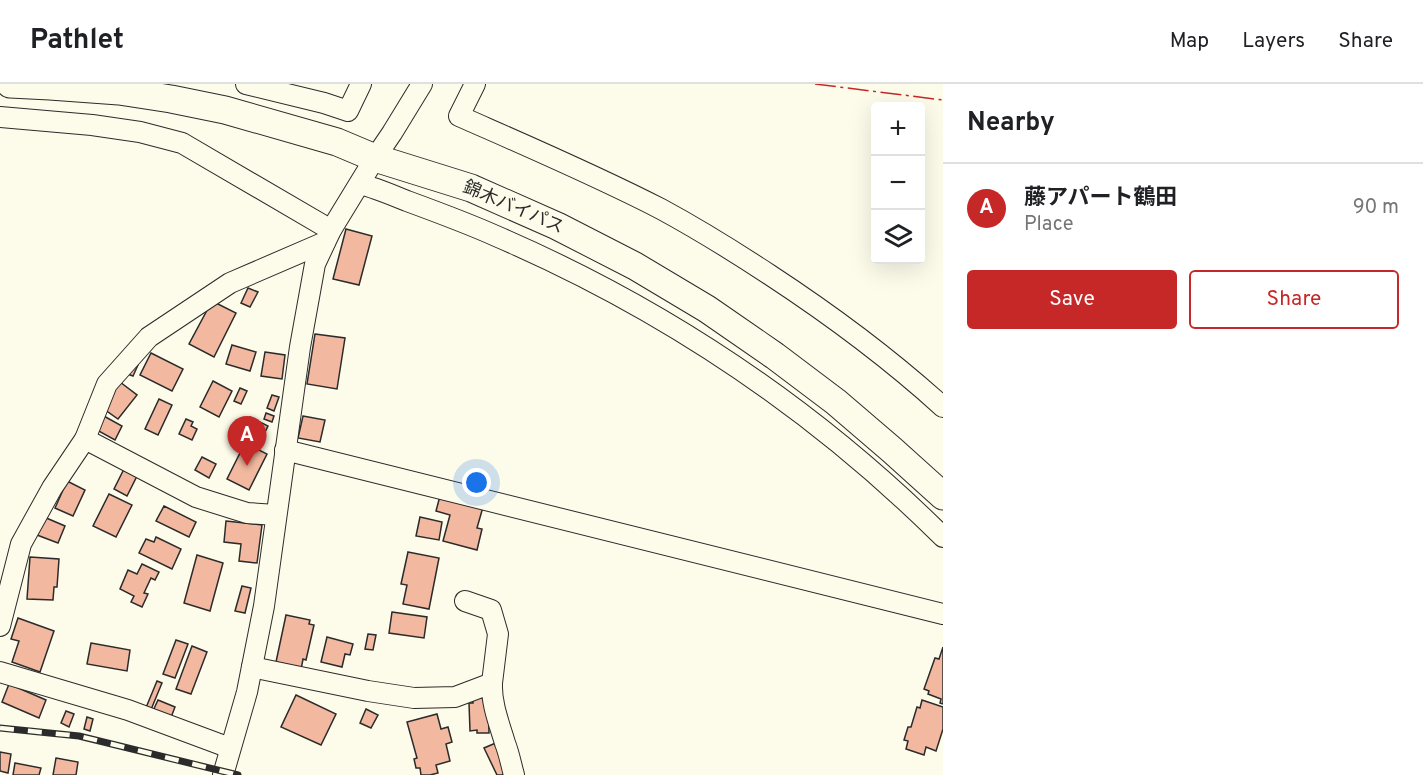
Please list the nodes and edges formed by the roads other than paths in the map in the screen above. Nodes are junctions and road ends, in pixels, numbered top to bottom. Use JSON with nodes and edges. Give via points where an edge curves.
{"nodes":[{"id":1,"x":10,"y":84,"type":"edge"},
{"id":2,"x":246,"y":84,"type":"edge"},
{"id":3,"x":361,"y":84,"type":"edge"},
{"id":4,"x":422,"y":84,"type":"edge"},
{"id":5,"x":475,"y":84,"type":"edge"},
{"id":6,"x":0,"y":117,"type":"edge"},
{"id":7,"x":375,"y":158,"type":"junction"},
{"id":8,"x":360,"y":184,"type":"junction"},
{"id":9,"x":328,"y":236,"type":"junction"},
{"id":10,"x":943,"y":407,"type":"edge"},
{"id":11,"x":85,"y":439,"type":"junction"},
{"id":12,"x":285,"y":450,"type":"junction"},
{"id":13,"x":943,"y":496,"type":"edge"},
{"id":14,"x":276,"y":516,"type":"junction"},
{"id":15,"x":943,"y":537,"type":"edge"},
{"id":16,"x":465,"y":601,"type":"dead end"},
{"id":17,"x":943,"y":614,"type":"edge"},
{"id":18,"x":0,"y":626,"type":"edge"},
{"id":19,"x":252,"y":667,"type":"junction"},
{"id":20,"x":0,"y":672,"type":"edge"},
{"id":21,"x":492,"y":682,"type":"junction"},
{"id":22,"x":230,"y":748,"type":"junction"},
{"id":23,"x":223,"y":775,"type":"edge"},
{"id":24,"x":514,"y":775,"type":"edge"}],
"edges":[{"from":1,"to":7,"type":"highway","name":"錦木バイパス","via":[[119,91],[171,99],[337,142]]},
{"from":2,"to":3,"type":"street","via":[[348,111]]},
{"from":4,"to":7,"type":"street"},
{"from":5,"to":10,"type":"street","via":[[459,116],[581,169],[739,254],[873,348]]},
{"from":6,"to":9,"type":"street","via":[[102,126],[182,143]]},
{"from":7,"to":8,"type":"street"},
{"from":7,"to":13,"type":"highway","name":"錦木バイパス","via":[[471,188],[635,266],[707,309],[836,402]]},
{"from":8,"to":9,"type":"street"},
{"from":8,"to":15,"type":"street","via":[[458,219],[541,255],[689,335],[814,423]]},
{"from":9,"to":11,"type":"street","via":[[230,283],[149,337],[108,384]]},
{"from":9,"to":12,"type":"street","via":[[315,264]]},
{"from":11,"to":14,"type":"street","via":[[196,497],[247,513]]},
{"from":11,"to":18,"type":"street","via":[[21,544]]},
{"from":12,"to":14,"type":"street"},
{"from":12,"to":17,"type":"street"},
{"from":14,"to":19,"type":"street"},
{"from":16,"to":21,"type":"street","via":[[491,610],[498,634]]},
{"from":19,"to":21,"type":"street","via":[[414,698],[454,697]]},
{"from":19,"to":22,"type":"street"},
{"from":20,"to":22,"type":"street","via":[[128,710]]},
{"from":21,"to":24,"type":"street","via":[[491,693]]},
{"from":22,"to":23,"type":"street"}]}
